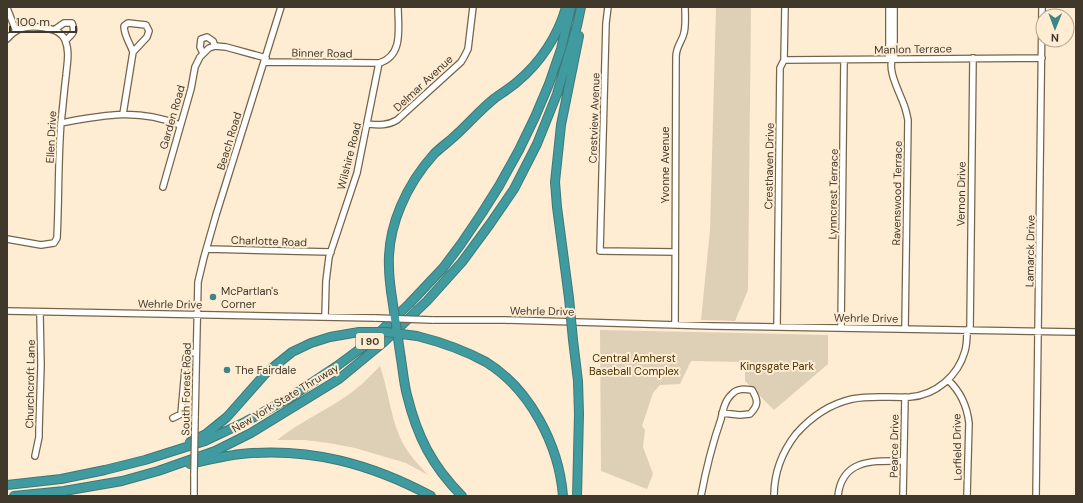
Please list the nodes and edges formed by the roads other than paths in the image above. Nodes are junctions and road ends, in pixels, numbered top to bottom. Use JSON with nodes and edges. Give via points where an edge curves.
{"nodes":[{"id":1,"x":281,"y":7,"type":"edge"},
{"id":2,"x":398,"y":7,"type":"edge"},
{"id":3,"x":473,"y":7,"type":"edge"},
{"id":4,"x":566,"y":7,"type":"edge"},
{"id":5,"x":571,"y":7,"type":"edge"},
{"id":6,"x":582,"y":7,"type":"edge"},
{"id":7,"x":608,"y":7,"type":"edge"},
{"id":8,"x":686,"y":7,"type":"edge"},
{"id":9,"x":785,"y":7,"type":"edge"},
{"id":10,"x":889,"y":7,"type":"edge"},
{"id":11,"x":894,"y":7,"type":"edge"},
{"id":12,"x":1042,"y":7,"type":"edge"},
{"id":13,"x":7,"y":8,"type":"edge"},
{"id":14,"x":892,"y":28,"type":"junction"},
{"id":15,"x":54,"y":30,"type":"junction"},
{"id":16,"x":16,"y":31,"type":"junction"},
{"id":17,"x":7,"y":40,"type":"edge"},
{"id":18,"x":66,"y":40,"type":"junction"},
{"id":19,"x":215,"y":46,"type":"junction"},
{"id":20,"x":133,"y":52,"type":"junction"},
{"id":21,"x":203,"y":53,"type":"junction"},
{"id":22,"x":973,"y":58,"type":"junction"},
{"id":23,"x":1042,"y":58,"type":"junction"},
{"id":24,"x":265,"y":60,"type":"junction"},
{"id":25,"x":784,"y":60,"type":"junction"},
{"id":26,"x":844,"y":60,"type":"junction"},
{"id":27,"x":892,"y":60,"type":"junction"},
{"id":28,"x":379,"y":63,"type":"junction"},
{"id":29,"x":123,"y":114,"type":"junction"},
{"id":30,"x":61,"y":123,"type":"junction"},
{"id":31,"x":367,"y":124,"type":"junction"},
{"id":32,"x":180,"y":125,"type":"junction"},
{"id":33,"x":163,"y":187,"type":"dead end"},
{"id":34,"x":7,"y":239,"type":"edge"},
{"id":35,"x":206,"y":249,"type":"junction"},
{"id":36,"x":331,"y":252,"type":"junction"},
{"id":37,"x":675,"y":252,"type":"junction"},
{"id":38,"x":198,"y":282,"type":"joint"},
{"id":39,"x":7,"y":311,"type":"edge"},
{"id":40,"x":39,"y":312,"type":"junction"},
{"id":41,"x":197,"y":314,"type":"junction"},
{"id":42,"x":325,"y":317,"type":"junction"},
{"id":43,"x":675,"y":325,"type":"junction"},
{"id":44,"x":777,"y":327,"type":"junction"},
{"id":45,"x":841,"y":328,"type":"junction"},
{"id":46,"x":905,"y":329,"type":"junction"},
{"id":47,"x":969,"y":330,"type":"junction"},
{"id":48,"x":1038,"y":331,"type":"junction"},
{"id":49,"x":1076,"y":332,"type":"edge"},
{"id":50,"x":196,"y":352,"type":"junction"},
{"id":51,"x":948,"y":380,"type":"junction"},
{"id":52,"x":905,"y":397,"type":"junction"},
{"id":53,"x":722,"y":413,"type":"junction"},
{"id":54,"x":172,"y":418,"type":"dead end"},
{"id":55,"x":173,"y":451,"type":"junction"},
{"id":56,"x":35,"y":456,"type":"dead end"},
{"id":57,"x":903,"y":461,"type":"junction"},
{"id":58,"x":158,"y":471,"type":"junction"},
{"id":59,"x":7,"y":485,"type":"edge"},
{"id":60,"x":14,"y":496,"type":"edge"},
{"id":61,"x":194,"y":496,"type":"edge"},
{"id":62,"x":431,"y":496,"type":"edge"},
{"id":63,"x":462,"y":496,"type":"edge"},
{"id":64,"x":563,"y":496,"type":"edge"},
{"id":65,"x":577,"y":496,"type":"edge"},
{"id":66,"x":701,"y":496,"type":"edge"},
{"id":67,"x":774,"y":496,"type":"edge"},
{"id":68,"x":838,"y":496,"type":"edge"},
{"id":69,"x":903,"y":496,"type":"edge"},
{"id":70,"x":967,"y":496,"type":"edge"},
{"id":71,"x":1036,"y":496,"type":"edge"}],
"edges":[{"from":1,"to":24,"type":"street","name":"Beach Road"},
{"from":2,"to":28,"type":"street","via":[[398,44],[387,60]]},
{"from":3,"to":31,"type":"street","name":"Delmar Avenue","via":[[468,49],[461,62],[397,120],[382,125]]},
{"from":4,"to":63,"type":"highway","bridge":true,"via":[[558,30],[537,62],[518,82],[494,99],[435,153],[406,194],[395,223],[389,266],[408,401],[424,447],[448,482]]},
{"from":5,"to":55,"type":"highway","name":"New York State Thruway","number":"I 90","via":[[550,84],[519,150],[486,206],[443,268],[368,343],[337,366],[289,398],[245,422],[205,441]]},
{"from":6,"to":58,"type":"highway","name":"New York State Thruway","number":"I 90","via":[[557,94],[537,144],[514,189],[462,262],[427,301],[384,342],[339,379],[251,433],[215,451]]},
{"from":6,"to":65,"type":"highway","bridge":true,"via":[[561,125],[555,182],[578,381]]},
{"from":7,"to":37,"type":"street","name":"Crestview Avenue","via":[[600,251]]},
{"from":8,"to":37,"type":"street","name":"Yvonne Avenue","via":[[685,31],[677,47],[676,57]]},
{"from":9,"to":25,"type":"street","name":"Cresthaven Drive"},
{"from":10,"to":14,"type":"street","name":"Ravenswood Terrace"},
{"from":11,"to":14,"type":"street","name":"Ravenswood Terrace"},
{"from":12,"to":23,"type":"street","name":"Lamarck Drive"},
{"from":13,"to":16,"type":"street"},
{"from":14,"to":27,"type":"street","name":"Ravenswood Terrace","via":[[889,56]]},
{"from":15,"to":16,"type":"street","via":[[34,26]]},
{"from":15,"to":18,"type":"street"},
{"from":15,"to":18,"type":"street","via":[[64,23],[72,24],[73,34]]},
{"from":16,"to":17,"type":"street"},
{"from":18,"to":30,"type":"street","name":"Ellen Drive","via":[[68,55]]},
{"from":19,"to":21,"type":"street"},
{"from":19,"to":21,"type":"street","name":"Garden Road","via":[[207,36],[201,39],[200,47]]},
{"from":19,"to":24,"type":"street","name":"Garden Road","via":[[226,47]]},
{"from":20,"to":20,"type":"street","via":[[124,26],[128,23],[146,25],[149,31],[147,37]]},
{"from":20,"to":29,"type":"street"},
{"from":21,"to":32,"type":"street","name":"Garden Road","via":[[195,66]]},
{"from":22,"to":23,"type":"street","name":"Manlon Terrace"},
{"from":22,"to":27,"type":"street","name":"Manlon Terrace"},
{"from":22,"to":47,"type":"street","name":"Vernon Drive"},
{"from":23,"to":48,"type":"street","name":"Lamarck Drive"},
{"from":24,"to":28,"type":"street","name":"Binner Road"},
{"from":24,"to":35,"type":"street","name":"Beach Road"},
{"from":25,"to":26,"type":"street","name":"Manlon Terrace"},
{"from":25,"to":44,"type":"street","name":"Cresthaven Drive","via":[[780,68]]},
{"from":26,"to":27,"type":"street","name":"Manlon Terrace"},
{"from":26,"to":45,"type":"street","name":"Lynncrest Terrace"},
{"from":27,"to":46,"type":"street","name":"Ravenswood Terrace","via":[[891,70],[908,120]]},
{"from":28,"to":31,"type":"street","name":"Wilshire Road"},
{"from":29,"to":30,"type":"street"},
{"from":29,"to":32,"type":"street","via":[[146,115]]},
{"from":30,"to":34,"type":"street","name":"Ellen Drive","via":[[54,243],[41,245]]},
{"from":31,"to":36,"type":"street","name":"Wilshire Road","via":[[357,173]]},
{"from":32,"to":33,"type":"street","name":"Garden Road"},
{"from":35,"to":36,"type":"street","name":"Charlotte Road"},
{"from":35,"to":38,"type":"street","name":"Beach Road"},
{"from":36,"to":42,"type":"street","name":"Wilshire Road","via":[[326,281]]},
{"from":37,"to":43,"type":"street","name":"Yvonne Avenue"},
{"from":38,"to":41,"type":"street","name":"South Forest Road"},
{"from":39,"to":40,"type":"street","name":"Wehrle Drive"},
{"from":40,"to":41,"type":"street","name":"Wehrle Drive"},
{"from":40,"to":56,"type":"street","name":"Churchcroft Lane","via":[[41,365],[39,437]]},
{"from":41,"to":42,"type":"street","name":"Wehrle Drive"},
{"from":41,"to":50,"type":"street","name":"South Forest Road"},
{"from":42,"to":43,"type":"street","name":"Wehrle Drive","bridge":true},
{"from":43,"to":44,"type":"street","name":"Wehrle Drive"},
{"from":44,"to":45,"type":"street","name":"Wehrle Drive"},
{"from":45,"to":46,"type":"street","name":"Wehrle Drive"},
{"from":46,"to":47,"type":"street","name":"Wehrle Drive"},
{"from":47,"to":48,"type":"street","name":"Wehrle Drive"},
{"from":47,"to":51,"type":"street","name":"Vernon Drive","via":[[963,359]]},
{"from":48,"to":49,"type":"street","name":"Wehrle Drive"},
{"from":48,"to":71,"type":"street","name":"Lamarck Drive"},
{"from":50,"to":54,"type":"street","via":[[190,353],[186,358],[181,414]]},
{"from":50,"to":61,"type":"street","name":"South Forest Road","bridge":true},
{"from":51,"to":52,"type":"street","via":[[919,396]]},
{"from":51,"to":70,"type":"street","name":"Lorfield Drive","via":[[960,394],[968,415]]},
{"from":52,"to":57,"type":"street","name":"Pearce Drive"},
{"from":52,"to":67,"type":"street","via":[[868,397],[851,400],[834,405],[818,414],[800,430],[788,447],[779,466]]},
{"from":53,"to":53,"type":"street","via":[[732,392],[752,390],[757,398],[756,408],[750,414]]},
{"from":53,"to":66,"type":"street"},
{"from":55,"to":59,"type":"highway","name":"New York State Thruway","number":"I 90","via":[[62,479]]},
{"from":55,"to":64,"type":"highway","bridge":true,"via":[[206,434],[220,423],[266,373],[292,352],[330,337],[360,332],[386,332],[443,343],[486,363],[504,376],[531,405],[540,421],[558,463]]},
{"from":57,"to":68,"type":"street","via":[[870,462],[858,466],[844,478]]},
{"from":57,"to":69,"type":"street","name":"Pearce Drive"},
{"from":58,"to":60,"type":"highway","name":"New York State Thruway","number":"I 90","via":[[84,488]]},
{"from":58,"to":62,"type":"highway","via":[[241,454],[284,452],[364,466]]}]}
